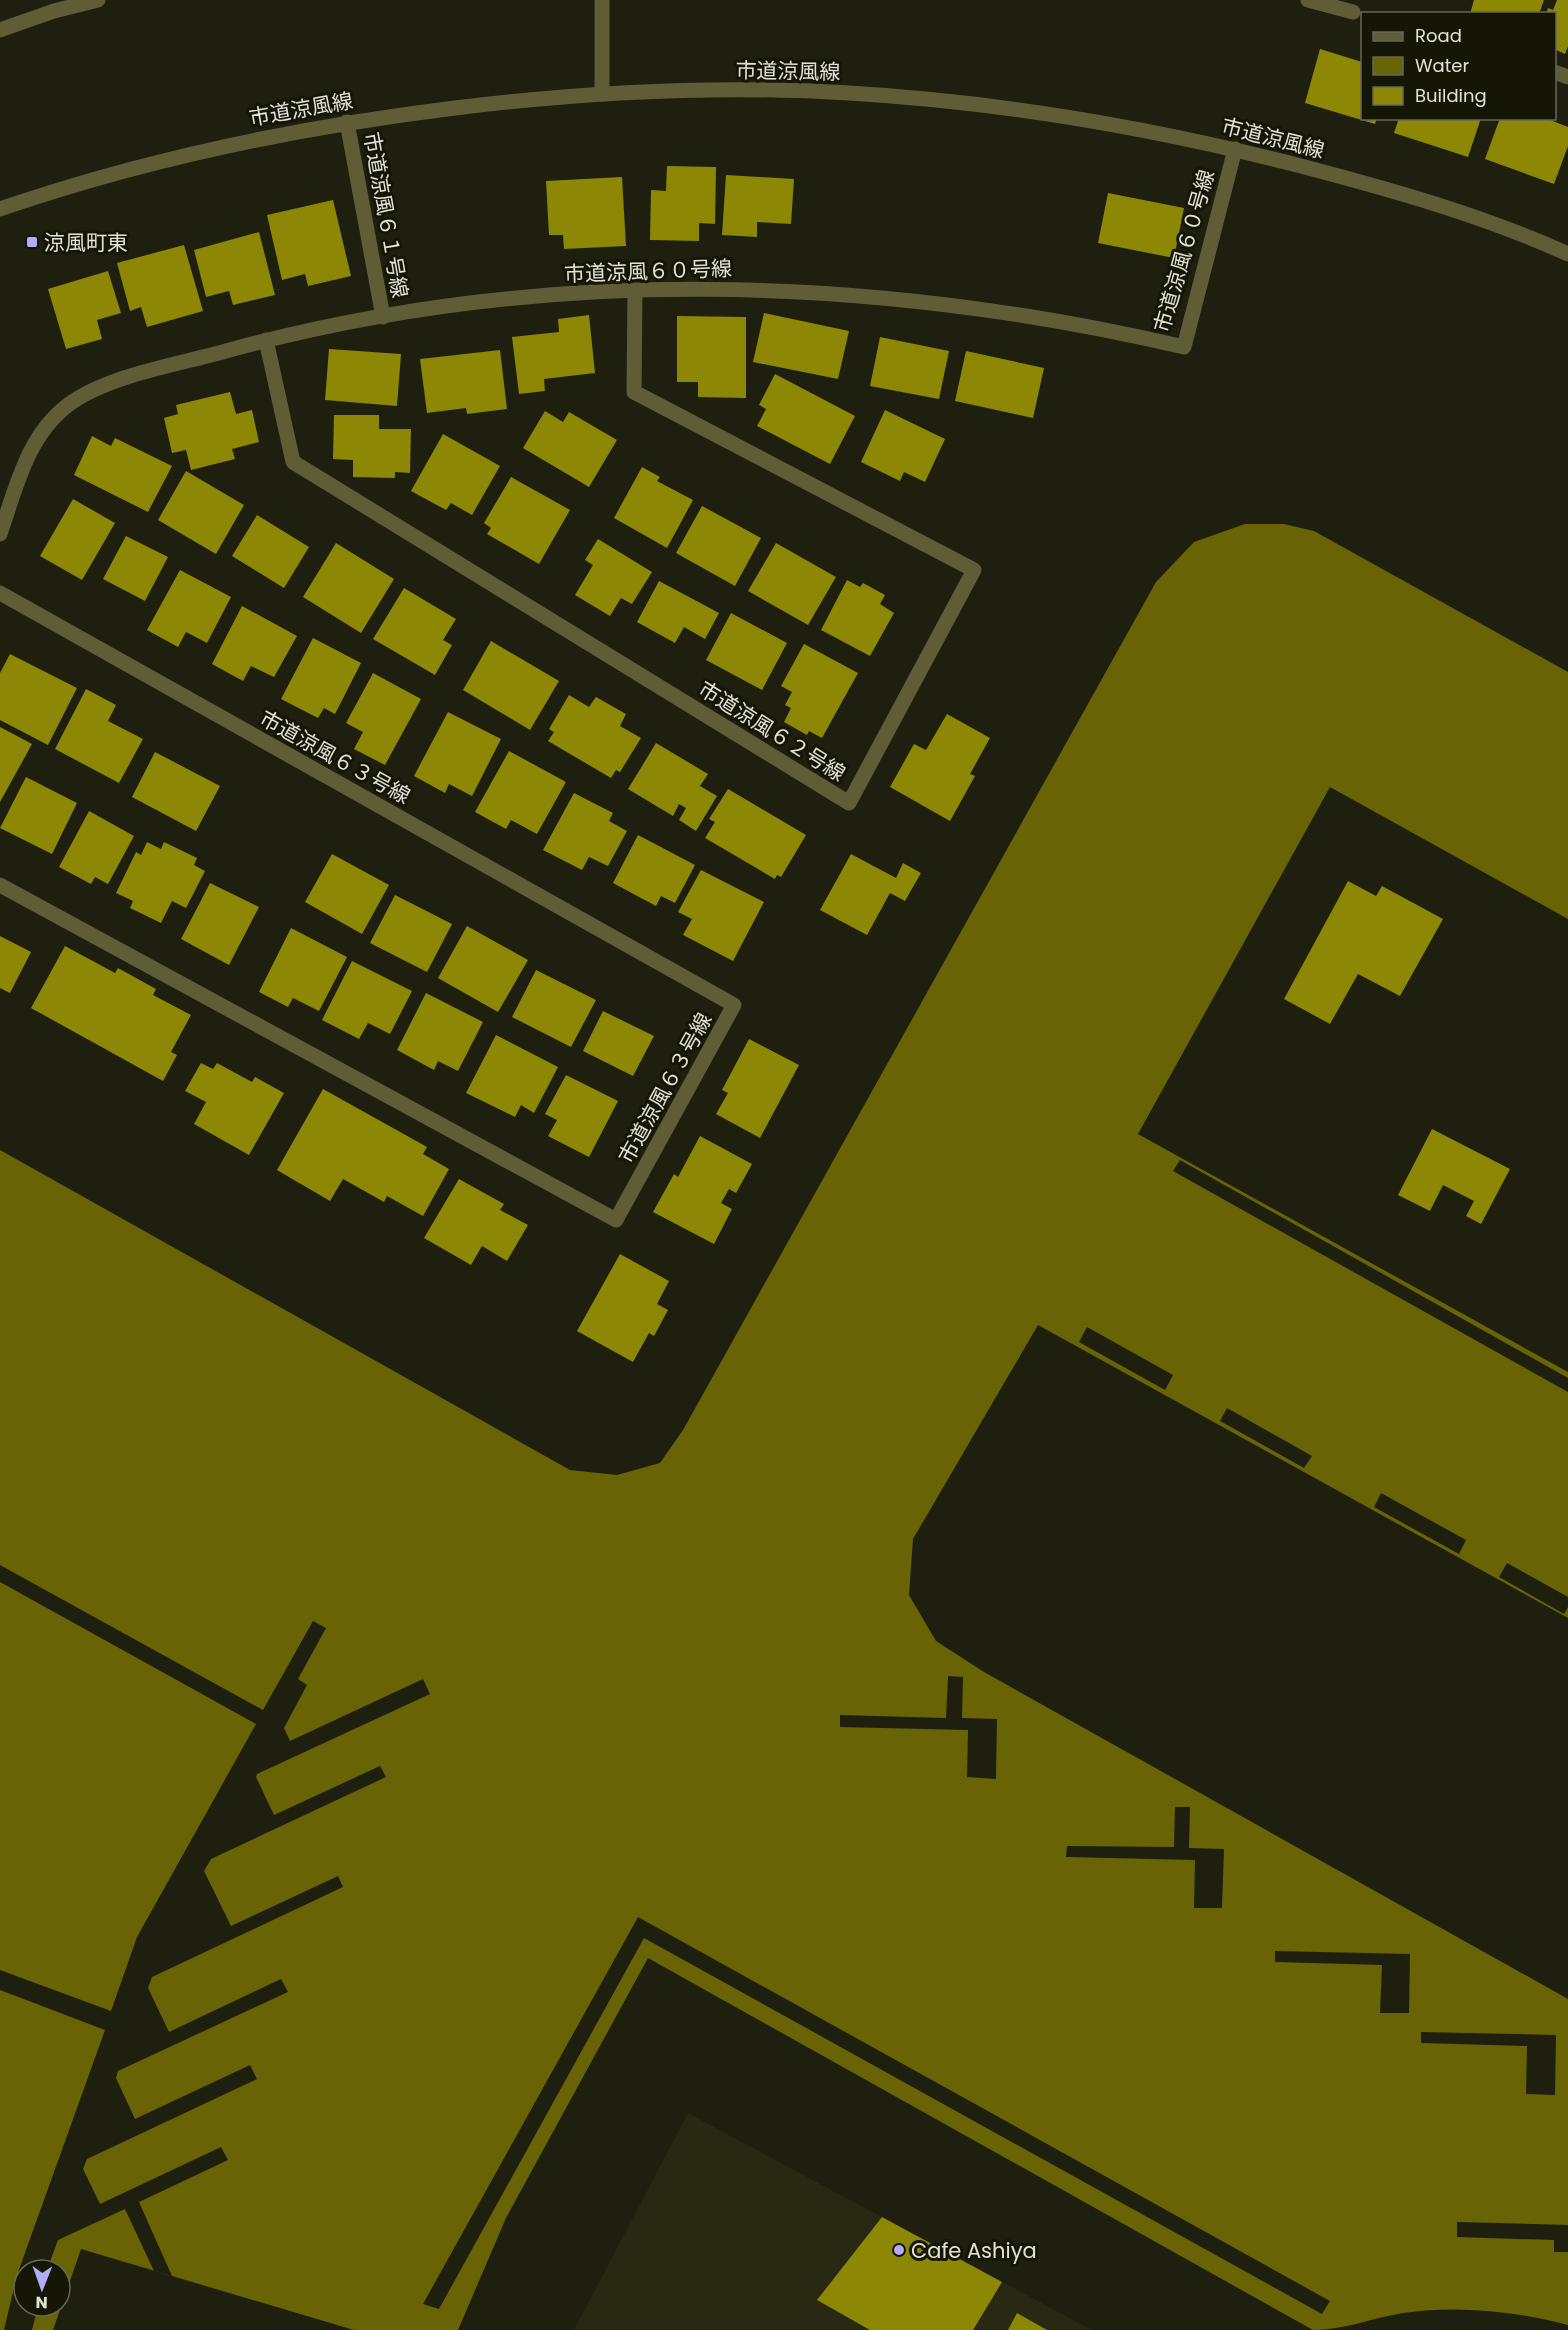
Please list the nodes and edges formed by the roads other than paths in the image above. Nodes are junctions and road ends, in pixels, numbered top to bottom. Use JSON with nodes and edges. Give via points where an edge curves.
{"nodes":[{"id":1,"x":98,"y":0,"type":"edge"},
{"id":2,"x":602,"y":0,"type":"edge"},
{"id":3,"x":1308,"y":0,"type":"edge"},
{"id":4,"x":1356,"y":9,"type":"edge"},
{"id":5,"x":0,"y":30,"type":"edge"},
{"id":6,"x":602,"y":94,"type":"junction"},
{"id":7,"x":348,"y":122,"type":"junction"},
{"id":8,"x":1235,"y":149,"type":"junction"},
{"id":9,"x":0,"y":209,"type":"edge"},
{"id":10,"x":1568,"y":254,"type":"edge"},
{"id":11,"x":635,"y":290,"type":"junction"},
{"id":12,"x":383,"y":316,"type":"junction"},
{"id":13,"x":266,"y":340,"type":"junction"},
{"id":14,"x":0,"y":534,"type":"edge"},
{"id":15,"x":0,"y":594,"type":"edge"},
{"id":16,"x":0,"y":885,"type":"edge"}],
"edges":[{"from":1,"to":5,"type":"street"},
{"from":2,"to":6,"type":"street"},
{"from":3,"to":4,"type":"street"},
{"from":6,"to":7,"type":"street","name":"市道涼風線"},
{"from":6,"to":8,"type":"street","name":"市道涼風線","via":[[846,92],[972,103]]},
{"from":7,"to":9,"type":"street","name":"市道涼風線","via":[[234,142],[111,174]]},
{"from":7,"to":12,"type":"street","name":"市道涼風６１号線"},
{"from":8,"to":10,"type":"street","name":"市道涼風線","via":[[1450,207]]},
{"from":8,"to":11,"type":"street","name":"市道涼風６０号線","via":[[1184,347],[1107,329],[939,302],[793,290]]},
{"from":11,"to":12,"type":"street","name":"市道涼風６０号線","via":[[477,303]]},
{"from":11,"to":13,"type":"street","name":"市道涼風６２号線","via":[[634,392],[974,570],[849,803],[293,462]]},
{"from":12,"to":13,"type":"street","name":"市道涼風６０号線"},
{"from":13,"to":14,"type":"street","name":"市道涼風６０号線","via":[[98,386],[66,406],[33,445]]},
{"from":15,"to":16,"type":"street","name":"市道涼風６３号線","via":[[734,1005],[616,1220]]}]}
